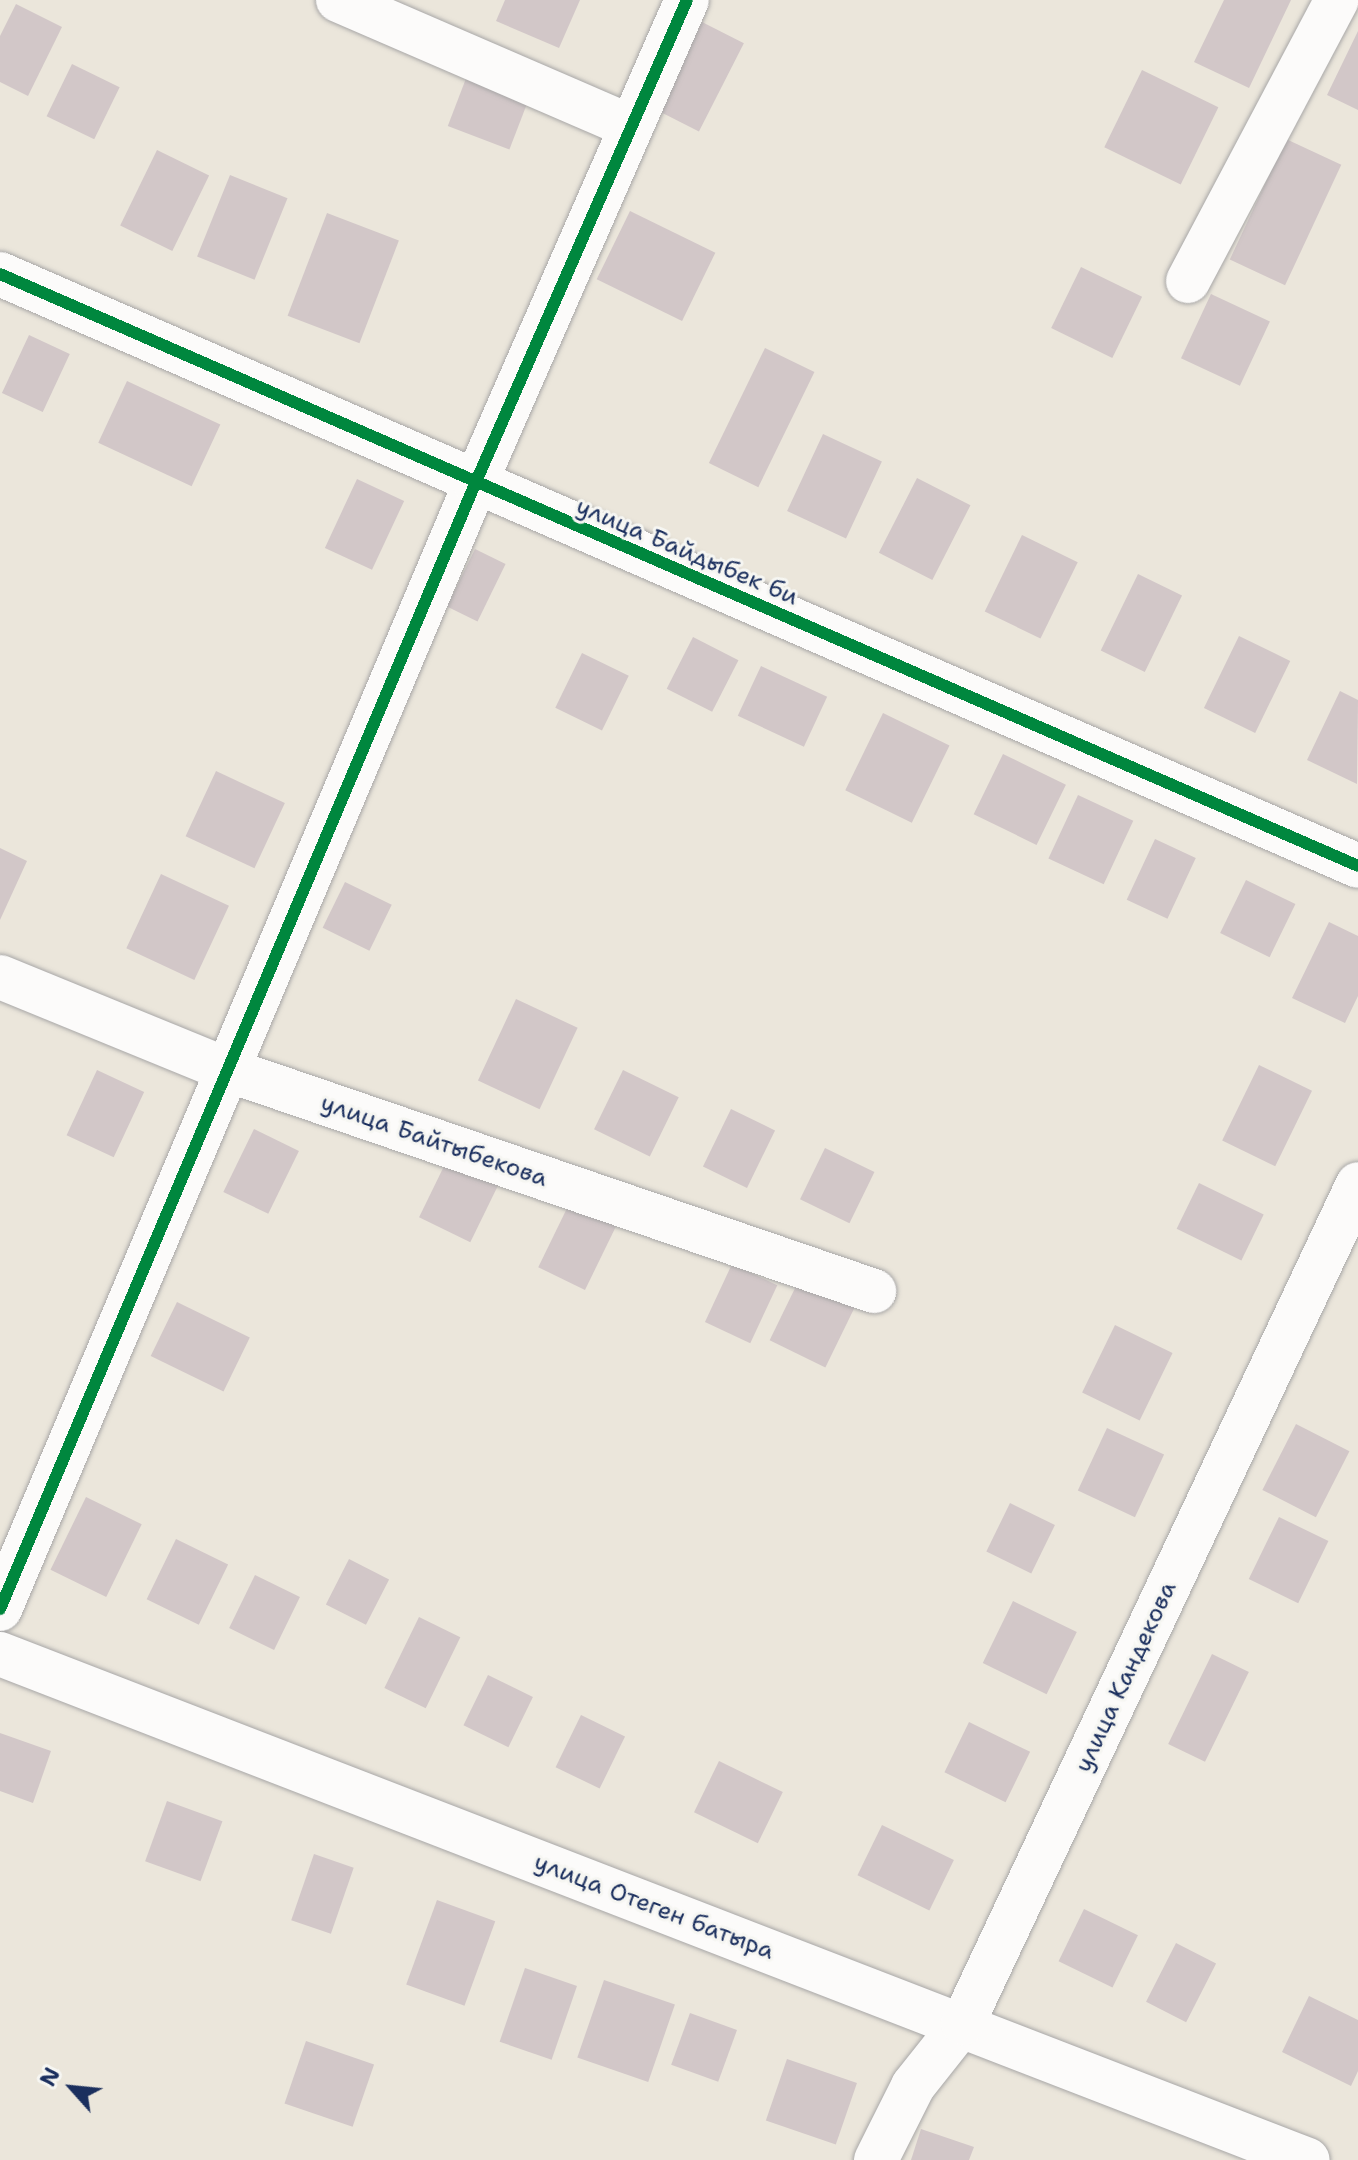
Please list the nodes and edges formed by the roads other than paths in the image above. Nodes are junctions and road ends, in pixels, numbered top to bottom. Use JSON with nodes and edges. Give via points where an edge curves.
{"nodes":[{"id":1,"x":338,"y":0,"type":"edge"},
{"id":2,"x":687,"y":0,"type":"edge"},
{"id":3,"x":1337,"y":0,"type":"edge"},
{"id":4,"x":631,"y":127,"type":"junction"},
{"id":5,"x":0,"y":274,"type":"edge"},
{"id":6,"x":1188,"y":281,"type":"dead end"},
{"id":7,"x":475,"y":484,"type":"junction"},
{"id":8,"x":1358,"y":866,"type":"edge"},
{"id":9,"x":0,"y":977,"type":"edge"},
{"id":10,"x":228,"y":1070,"type":"junction"},
{"id":11,"x":1358,"y":1184,"type":"edge"},
{"id":12,"x":874,"y":1291,"type":"dead end"},
{"id":13,"x":0,"y":1609,"type":"edge"},
{"id":14,"x":0,"y":1654,"type":"edge"},
{"id":15,"x":963,"y":2023,"type":"junction"},
{"id":16,"x":876,"y":2160,"type":"edge"},
{"id":17,"x":1308,"y":2160,"type":"edge"}],
"edges":[{"from":1,"to":4,"type":"street"},
{"from":2,"to":4,"type":"street"},
{"from":3,"to":6,"type":"street"},
{"from":4,"to":7,"type":"street"},
{"from":5,"to":7,"type":"street","name":"улица Байдыбек би"},
{"from":7,"to":8,"type":"street","name":"улица Байдыбек би"},
{"from":7,"to":10,"type":"street"},
{"from":9,"to":10,"type":"street","name":"улица Байтыбекова"},
{"from":10,"to":12,"type":"street","name":"улица Байтыбекова"},
{"from":10,"to":13,"type":"street"},
{"from":11,"to":15,"type":"street","name":"улица Кандекова"},
{"from":14,"to":15,"type":"street","name":"улица Отеген батыра","via":[[364,1798]]},
{"from":15,"to":16,"type":"street","name":"улица Кандекова","via":[[913,2086]]},
{"from":15,"to":17,"type":"street","name":"улица Отеген батыра"}]}
